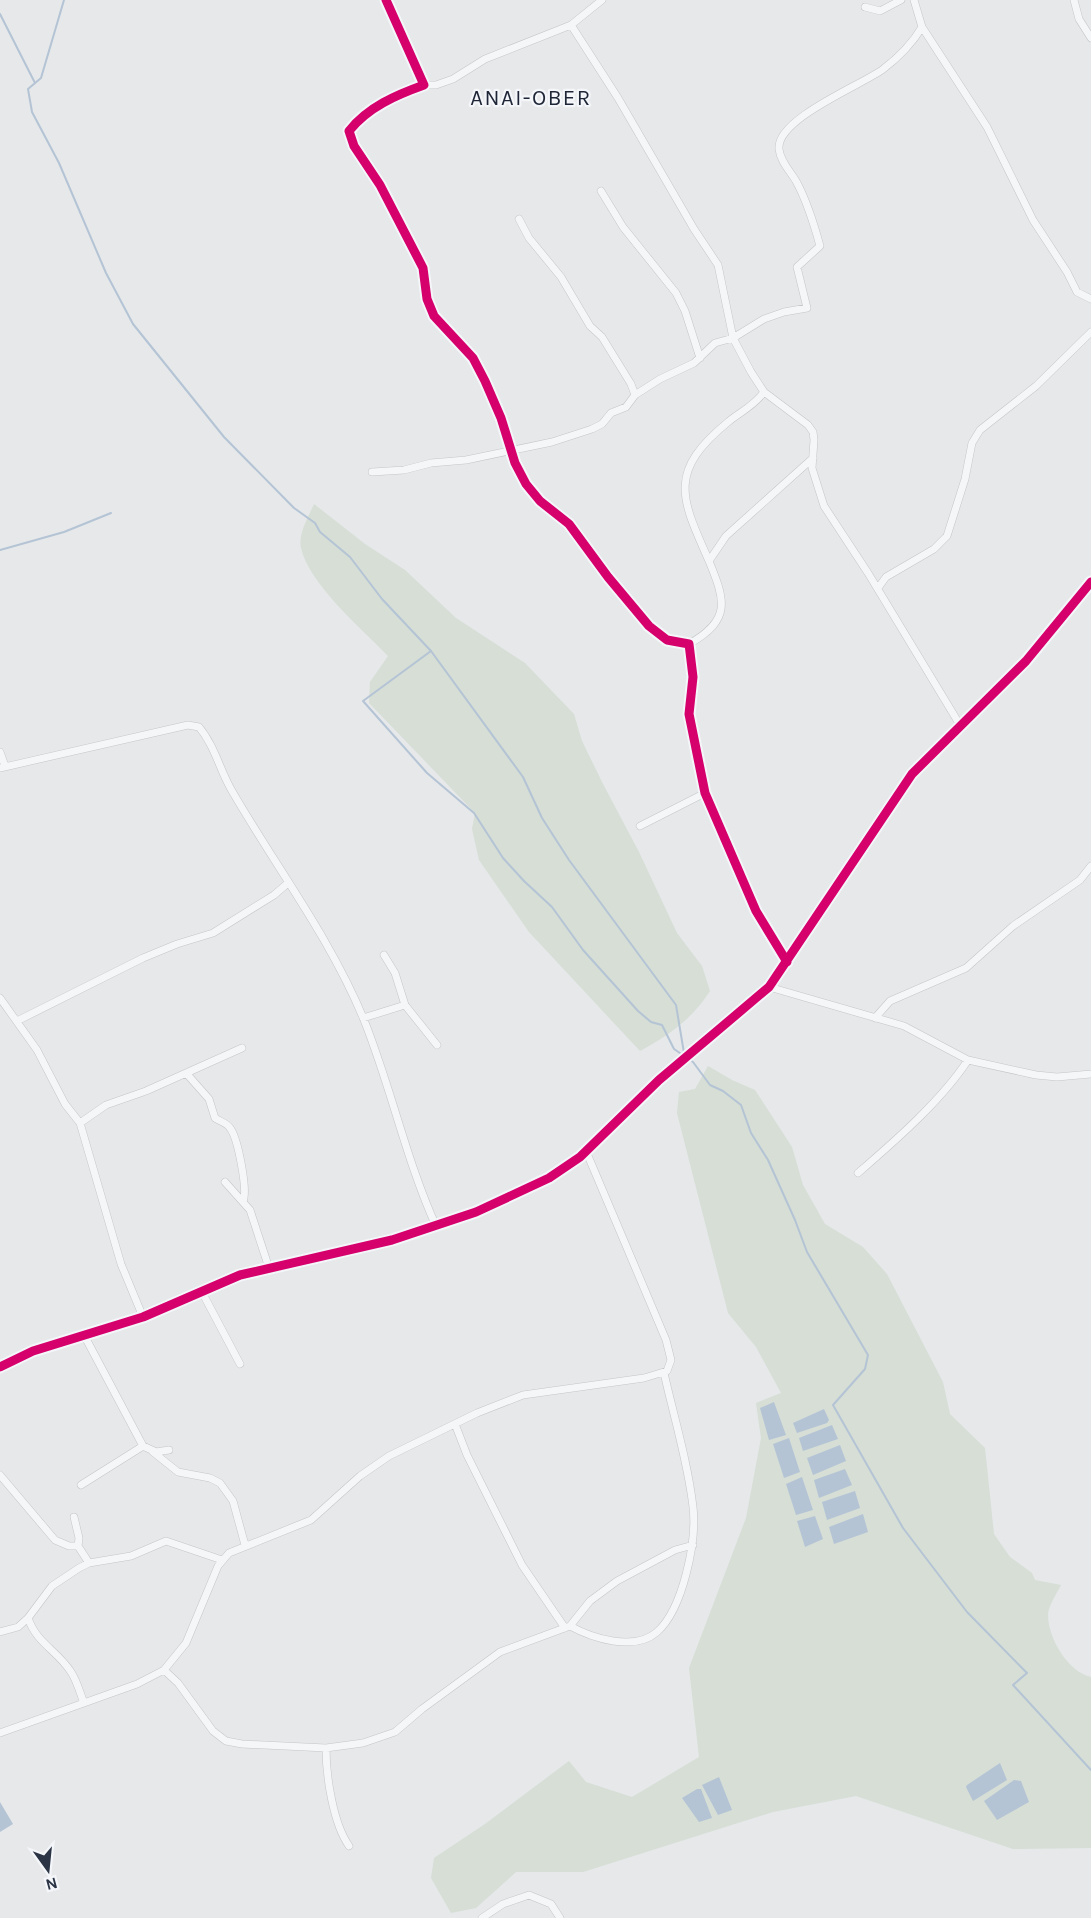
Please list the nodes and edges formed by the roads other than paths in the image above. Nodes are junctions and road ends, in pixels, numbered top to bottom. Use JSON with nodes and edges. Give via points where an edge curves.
{"nodes":[{"id":1,"x":386,"y":0,"type":"edge"},
{"id":2,"x":602,"y":0,"type":"edge"},
{"id":3,"x":901,"y":0,"type":"edge"},
{"id":4,"x":914,"y":0,"type":"edge"},
{"id":5,"x":1074,"y":0,"type":"edge"},
{"id":6,"x":865,"y":7,"type":"dead end"},
{"id":7,"x":571,"y":25,"type":"junction"},
{"id":8,"x":922,"y":27,"type":"junction"},
{"id":9,"x":1091,"y":38,"type":"edge"},
{"id":10,"x":424,"y":85,"type":"junction"},
{"id":11,"x":600,"y":191,"type":"dead end"},
{"id":12,"x":519,"y":219,"type":"dead end"},
{"id":13,"x":1091,"y":299,"type":"edge"},
{"id":14,"x":1091,"y":332,"type":"edge"},
{"id":15,"x":733,"y":338,"type":"junction"},
{"id":16,"x":700,"y":358,"type":"junction"},
{"id":17,"x":764,"y":392,"type":"junction"},
{"id":18,"x":635,"y":395,"type":"junction"},
{"id":19,"x":511,"y":449,"type":"junction"},
{"id":20,"x":813,"y":458,"type":"junction"},
{"id":21,"x":372,"y":472,"type":"dead end"},
{"id":22,"x":709,"y":561,"type":"junction"},
{"id":23,"x":1091,"y":582,"type":"edge"},
{"id":24,"x":878,"y":588,"type":"junction"},
{"id":25,"x":690,"y":644,"type":"junction"},
{"id":26,"x":960,"y":725,"type":"junction"},
{"id":27,"x":0,"y":752,"type":"edge"},
{"id":28,"x":3,"y":767,"type":"edge"},
{"id":29,"x":705,"y":794,"type":"junction"},
{"id":30,"x":640,"y":826,"type":"dead end"},
{"id":31,"x":1091,"y":866,"type":"edge"},
{"id":32,"x":288,"y":883,"type":"junction"},
{"id":33,"x":384,"y":955,"type":"dead end"},
{"id":34,"x":787,"y":962,"type":"junction"},
{"id":35,"x":769,"y":987,"type":"junction"},
{"id":36,"x":0,"y":998,"type":"edge"},
{"id":37,"x":405,"y":1005,"type":"junction"},
{"id":38,"x":363,"y":1018,"type":"junction"},
{"id":39,"x":875,"y":1018,"type":"junction"},
{"id":40,"x":17,"y":1021,"type":"junction"},
{"id":41,"x":437,"y":1045,"type":"dead end"},
{"id":42,"x":242,"y":1048,"type":"dead end"},
{"id":43,"x":968,"y":1060,"type":"junction"},
{"id":44,"x":186,"y":1073,"type":"junction"},
{"id":45,"x":1091,"y":1074,"type":"edge"},
{"id":46,"x":80,"y":1123,"type":"junction"},
{"id":47,"x":586,"y":1151,"type":"junction"},
{"id":48,"x":858,"y":1173,"type":"dead end"},
{"id":49,"x":225,"y":1182,"type":"dead end"},
{"id":50,"x":243,"y":1201,"type":"junction"},
{"id":51,"x":436,"y":1226,"type":"junction"},
{"id":52,"x":269,"y":1268,"type":"junction"},
{"id":53,"x":202,"y":1292,"type":"junction"},
{"id":54,"x":142,"y":1317,"type":"junction"},
{"id":55,"x":84,"y":1335,"type":"junction"},
{"id":56,"x":240,"y":1364,"type":"dead end"},
{"id":57,"x":0,"y":1367,"type":"edge"},
{"id":58,"x":664,"y":1373,"type":"junction"},
{"id":59,"x":454,"y":1424,"type":"junction"},
{"id":60,"x":143,"y":1446,"type":"junction"},
{"id":61,"x":169,"y":1450,"type":"dead end"},
{"id":62,"x":153,"y":1452,"type":"junction"},
{"id":63,"x":0,"y":1476,"type":"edge"},
{"id":64,"x":81,"y":1485,"type":"dead end"},
{"id":65,"x":74,"y":1517,"type":"dead end"},
{"id":66,"x":245,"y":1545,"type":"junction"},
{"id":67,"x":693,"y":1545,"type":"junction"},
{"id":68,"x":78,"y":1546,"type":"junction"},
{"id":69,"x":222,"y":1560,"type":"junction"},
{"id":70,"x":88,"y":1563,"type":"junction"},
{"id":71,"x":28,"y":1618,"type":"junction"},
{"id":72,"x":18,"y":1627,"type":"junction"},
{"id":73,"x":567,"y":1627,"type":"junction"},
{"id":74,"x":0,"y":1632,"type":"edge"},
{"id":75,"x":33,"y":1634,"type":"junction"},
{"id":76,"x":164,"y":1670,"type":"junction"},
{"id":77,"x":84,"y":1702,"type":"junction"},
{"id":78,"x":0,"y":1733,"type":"edge"},
{"id":79,"x":326,"y":1749,"type":"junction"},
{"id":80,"x":349,"y":1846,"type":"dead end"},
{"id":81,"x":482,"y":1918,"type":"edge"},
{"id":82,"x":560,"y":1918,"type":"edge"}],
"edges":[{"from":1,"to":10,"type":"street"},
{"from":2,"to":7,"type":"street"},
{"from":3,"to":6,"type":"street","via":[[880,11]]},
{"from":4,"to":8,"type":"street"},
{"from":5,"to":9,"type":"street","via":[[1079,19]]},
{"from":7,"to":10,"type":"street","via":[[485,59],[453,79]]},
{"from":7,"to":15,"type":"street","via":[[718,265]]},
{"from":8,"to":13,"type":"street","via":[[987,127],[1033,220],[1077,292]]},
{"from":8,"to":15,"type":"street","via":[[883,69],[825,101],[782,137],[781,156],[812,216],[820,246],[797,267],[807,308],[764,319]]},
{"from":10,"to":19,"type":"street","via":[[374,108],[349,131],[350,138],[380,185],[423,268],[430,309],[473,358]]},
{"from":11,"to":16,"type":"street","via":[[623,227],[676,293]]},
{"from":12,"to":18,"type":"street","via":[[590,326],[602,337]]},
{"from":14,"to":24,"type":"street","via":[[1036,386],[980,429],[972,443],[947,536],[934,549],[886,578]]},
{"from":15,"to":16,"type":"street","via":[[715,344]]},
{"from":15,"to":17,"type":"street"},
{"from":16,"to":18,"type":"street"},
{"from":17,"to":20,"type":"street","via":[[808,425],[813,432]]},
{"from":17,"to":22,"type":"street","via":[[699,451],[683,484],[687,510]]},
{"from":18,"to":19,"type":"street","via":[[626,407],[611,413],[592,429],[552,442]]},
{"from":19,"to":21,"type":"street","via":[[466,460]]},
{"from":19,"to":25,"type":"street","via":[[526,484],[569,524],[642,618],[667,640]]},
{"from":20,"to":22,"type":"street","via":[[726,536]]},
{"from":20,"to":24,"type":"street","via":[[812,468],[824,506]]},
{"from":22,"to":25,"type":"street","via":[[722,612],[718,621]]},
{"from":23,"to":26,"type":"street","via":[[1026,661]]},
{"from":24,"to":26,"type":"street"},
{"from":25,"to":29,"type":"street","via":[[693,677],[689,714]]},
{"from":26,"to":34,"type":"street","via":[[912,774]]},
{"from":27,"to":28,"type":"street"},
{"from":28,"to":32,"type":"street","via":[[188,725],[200,727],[232,791]]},
{"from":29,"to":30,"type":"street"},
{"from":29,"to":34,"type":"street","via":[[756,910]]},
{"from":31,"to":39,"type":"street","via":[[1080,880],[1013,926],[966,968],[890,1001]]},
{"from":32,"to":38,"type":"street","via":[[326,945]]},
{"from":32,"to":40,"type":"street","via":[[213,933],[143,958]]},
{"from":33,"to":37,"type":"street","via":[[395,973]]},
{"from":34,"to":35,"type":"street"},
{"from":35,"to":39,"type":"street"},
{"from":35,"to":47,"type":"street","via":[[659,1080]]},
{"from":36,"to":40,"type":"street"},
{"from":37,"to":38,"type":"street"},
{"from":37,"to":41,"type":"street"},
{"from":38,"to":51,"type":"street"},
{"from":39,"to":43,"type":"street","via":[[904,1026]]},
{"from":40,"to":46,"type":"street"},
{"from":42,"to":44,"type":"street"},
{"from":43,"to":45,"type":"street","via":[[1036,1075]]},
{"from":43,"to":48,"type":"street","via":[[960,1073]]},
{"from":44,"to":46,"type":"street","via":[[106,1105]]},
{"from":44,"to":50,"type":"street","via":[[209,1099],[215,1118],[230,1126],[245,1188]]},
{"from":46,"to":54,"type":"street","via":[[121,1264]]},
{"from":47,"to":51,"type":"street","via":[[549,1178]]},
{"from":47,"to":58,"type":"street","via":[[666,1340],[671,1360]]},
{"from":49,"to":50,"type":"street"},
{"from":50,"to":52,"type":"street","via":[[250,1210]]},
{"from":51,"to":52,"type":"street","via":[[382,1243]]},
{"from":52,"to":53,"type":"street","via":[[240,1275]]},
{"from":53,"to":54,"type":"street"},
{"from":53,"to":56,"type":"street"},
{"from":54,"to":55,"type":"street"},
{"from":55,"to":57,"type":"street","via":[[33,1351]]},
{"from":55,"to":60,"type":"street"},
{"from":58,"to":59,"type":"street","via":[[530,1394]]},
{"from":58,"to":67,"type":"street","via":[[693,1508]]},
{"from":59,"to":66,"type":"street","via":[[389,1456],[301,1525]]},
{"from":59,"to":73,"type":"street","via":[[522,1564]]},
{"from":60,"to":62,"type":"street"},
{"from":60,"to":64,"type":"street"},
{"from":61,"to":62,"type":"street"},
{"from":62,"to":66,"type":"street","via":[[178,1472],[220,1483],[232,1502]]},
{"from":63,"to":68,"type":"street","via":[[55,1540]]},
{"from":65,"to":68,"type":"street"},
{"from":66,"to":69,"type":"street"},
{"from":67,"to":73,"type":"street","via":[[675,1550],[617,1581],[590,1601]]},
{"from":67,"to":73,"type":"street","via":[[675,1602],[656,1634],[627,1642]]},
{"from":68,"to":70,"type":"street"},
{"from":69,"to":70,"type":"street","via":[[170,1541],[157,1542],[132,1556]]},
{"from":69,"to":76,"type":"street","via":[[186,1642]]},
{"from":70,"to":71,"type":"street","via":[[52,1586]]},
{"from":71,"to":72,"type":"street"},
{"from":71,"to":75,"type":"street"},
{"from":72,"to":74,"type":"street"},
{"from":72,"to":75,"type":"street"},
{"from":73,"to":79,"type":"street","via":[[500,1652],[390,1734]]},
{"from":75,"to":77,"type":"street","via":[[72,1672]]},
{"from":76,"to":77,"type":"street"},
{"from":76,"to":79,"type":"street","via":[[213,1731],[226,1741]]},
{"from":77,"to":78,"type":"street"},
{"from":79,"to":80,"type":"street","via":[[331,1797]]},
{"from":81,"to":82,"type":"street","via":[[503,1904],[529,1895],[551,1904]]}]}
